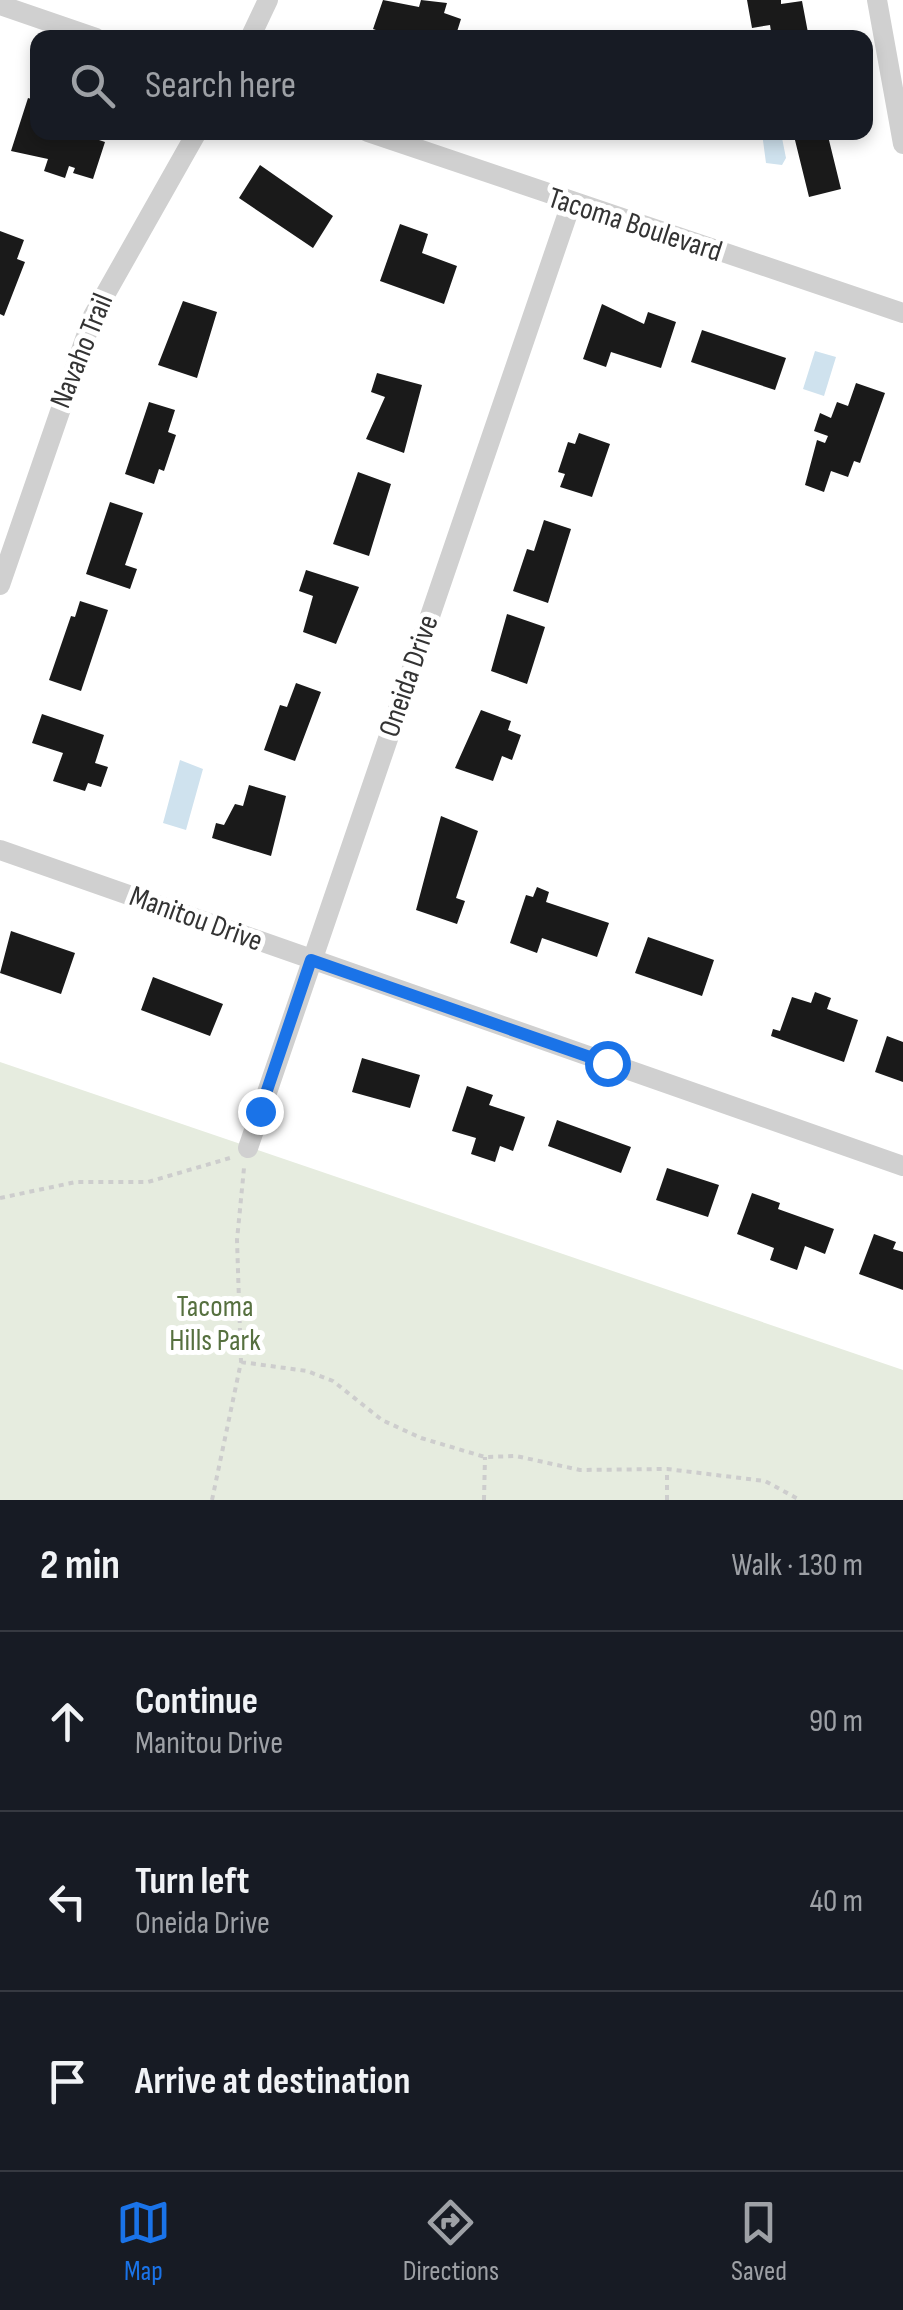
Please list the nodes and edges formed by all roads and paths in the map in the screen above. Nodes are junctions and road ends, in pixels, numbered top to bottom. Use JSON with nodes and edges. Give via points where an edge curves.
{"nodes":[{"id":1,"x":268,"y":0,"type":"edge"},
{"id":2,"x":877,"y":0,"type":"edge"},
{"id":3,"x":0,"y":5,"type":"edge"},
{"id":4,"x":73,"y":30,"type":"edge"},
{"id":5,"x":254,"y":30,"type":"edge"},
{"id":6,"x":192,"y":140,"type":"edge"},
{"id":7,"x":391,"y":140,"type":"edge"},
{"id":8,"x":903,"y":144,"type":"edge"},
{"id":9,"x":571,"y":204,"type":"junction"},
{"id":10,"x":903,"y":313,"type":"edge"},
{"id":11,"x":0,"y":584,"type":"edge"},
{"id":12,"x":0,"y":850,"type":"edge"},
{"id":13,"x":311,"y":960,"type":"junction"},
{"id":14,"x":248,"y":1148,"type":"junction"},
{"id":15,"x":903,"y":1166,"type":"edge"},
{"id":16,"x":0,"y":1198,"type":"edge"},
{"id":17,"x":240,"y":1362,"type":"junction"},
{"id":18,"x":485,"y":1457,"type":"junction"},
{"id":19,"x":668,"y":1469,"type":"junction"},
{"id":20,"x":212,"y":1500,"type":"edge"},
{"id":21,"x":484,"y":1500,"type":"edge"},
{"id":22,"x":667,"y":1500,"type":"edge"},
{"id":23,"x":800,"y":1500,"type":"edge"}],
"edges":[{"from":1,"to":5,"type":"street"},
{"from":2,"to":8,"type":"street"},
{"from":3,"to":4,"type":"street"},
{"from":6,"to":11,"type":"street","name":"Navaho Trail","via":[[93,316]]},
{"from":7,"to":9,"type":"street","name":"Tacoma Boulevard"},
{"from":9,"to":10,"type":"street","name":"Tacoma Boulevard"},
{"from":9,"to":13,"type":"street","name":"Oneida Drive"},
{"from":12,"to":13,"type":"street","name":"Manitou Drive"},
{"from":13,"to":14,"type":"street","name":"Oneida Drive"},
{"from":13,"to":15,"type":"street","name":"Manitou Drive"},
{"from":14,"to":16,"type":"path","via":[[221,1163],[148,1182],[76,1182]]},
{"from":14,"to":17,"type":"path","via":[[237,1240]]},
{"from":17,"to":18,"type":"path","via":[[308,1371],[333,1381],[382,1420]]},
{"from":17,"to":20,"type":"path"},
{"from":18,"to":19,"type":"path","via":[[516,1456],[580,1470]]},
{"from":18,"to":21,"type":"path"},
{"from":19,"to":22,"type":"path"},
{"from":19,"to":23,"type":"path","via":[[766,1481]]}]}
